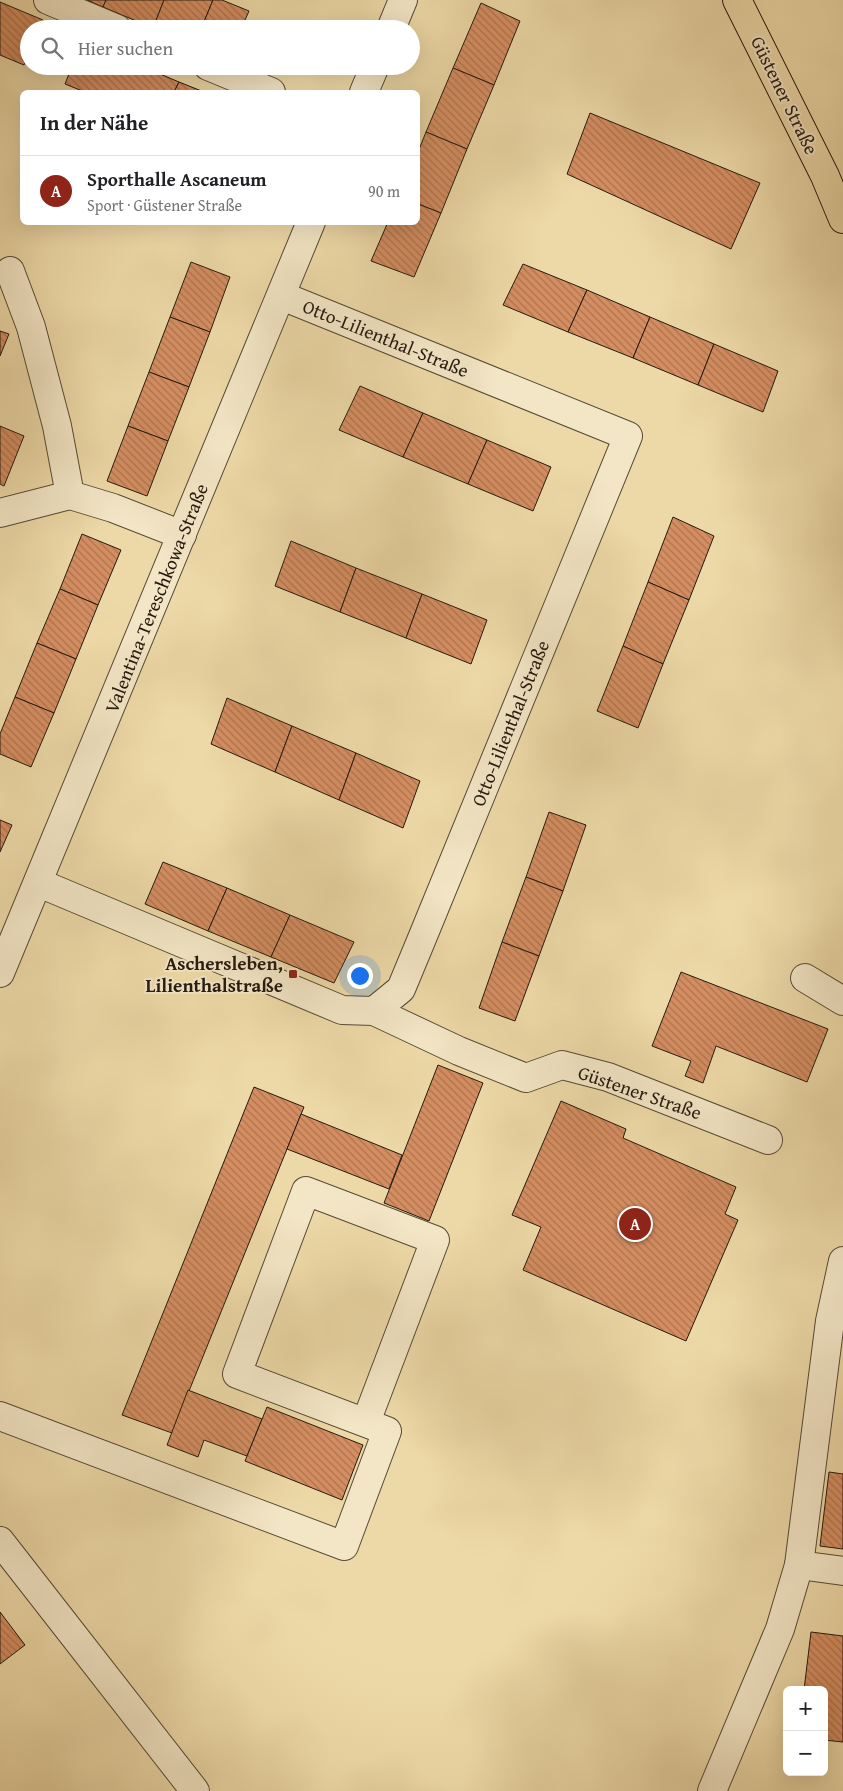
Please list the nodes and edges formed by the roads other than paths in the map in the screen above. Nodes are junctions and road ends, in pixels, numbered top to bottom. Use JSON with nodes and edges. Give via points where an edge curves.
{"nodes":[{"id":1,"x":48,"y":0,"type":"edge"},
{"id":2,"x":403,"y":0,"type":"edge"},
{"id":3,"x":737,"y":0,"type":"edge"},
{"id":4,"x":96,"y":20,"type":"edge"},
{"id":5,"x":395,"y":20,"type":"edge"},
{"id":6,"x":230,"y":75,"type":"edge"},
{"id":7,"x":371,"y":75,"type":"edge"},
{"id":8,"x":266,"y":90,"type":"edge"},
{"id":9,"x":365,"y":90,"type":"edge"},
{"id":10,"x":843,"y":219,"type":"edge"},
{"id":11,"x":310,"y":225,"type":"edge"},
{"id":12,"x":10,"y":271,"type":"dead end"},
{"id":13,"x":282,"y":296,"type":"junction"},
{"id":14,"x":70,"y":495,"type":"junction"},
{"id":15,"x":0,"y":513,"type":"edge"},
{"id":16,"x":182,"y":535,"type":"junction"},
{"id":17,"x":39,"y":883,"type":"junction"},
{"id":18,"x":0,"y":973,"type":"edge"},
{"id":19,"x":805,"y":978,"type":"dead end"},
{"id":20,"x":843,"y":1001,"type":"edge"},
{"id":21,"x":374,"y":1011,"type":"junction"},
{"id":22,"x":768,"y":1140,"type":"dead end"},
{"id":23,"x":843,"y":1261,"type":"edge"},
{"id":24,"x":837,"y":1322,"type":"edge"},
{"id":25,"x":0,"y":1416,"type":"edge"},
{"id":26,"x":366,"y":1422,"type":"junction"},
{"id":27,"x":0,"y":1541,"type":"edge"},
{"id":28,"x":799,"y":1564,"type":"junction"},
{"id":29,"x":843,"y":1571,"type":"edge"},
{"id":30,"x":195,"y":1791,"type":"edge"},
{"id":31,"x":712,"y":1791,"type":"edge"}],
"edges":[{"from":1,"to":4,"type":"street"},
{"from":2,"to":5,"type":"street"},
{"from":3,"to":10,"type":"main road","name":"Güstener Straße"},
{"from":6,"to":8,"type":"street"},
{"from":7,"to":9,"type":"street"},
{"from":11,"to":13,"type":"street","name":"Valentina-Tereschkowa-Straße"},
{"from":12,"to":14,"type":"street","via":[[31,327],[57,426]]},
{"from":13,"to":16,"type":"street","name":"Valentina-Tereschkowa-Straße"},
{"from":13,"to":21,"type":"street","name":"Otto-Lilienthal-Straße","via":[[628,436],[401,989]]},
{"from":14,"to":15,"type":"street"},
{"from":14,"to":16,"type":"street"},
{"from":16,"to":17,"type":"street","name":"Valentina-Tereschkowa-Straße"},
{"from":17,"to":18,"type":"street","name":"Valentina-Tereschkowa-Straße"},
{"from":17,"to":21,"type":"street","via":[[342,1010]]},
{"from":19,"to":20,"type":"street"},
{"from":21,"to":22,"type":"street","name":"Güstener Straße","via":[[526,1078],[562,1065],[599,1074]]},
{"from":23,"to":24,"type":"street"},
{"from":24,"to":28,"type":"street"},
{"from":25,"to":26,"type":"street","via":[[344,1546],[387,1431]]},
{"from":26,"to":26,"type":"street","via":[[237,1374],[306,1191],[435,1240]]},
{"from":27,"to":30,"type":"street"},
{"from":28,"to":29,"type":"street"},
{"from":28,"to":31,"type":"street","via":[[780,1629]]}]}
